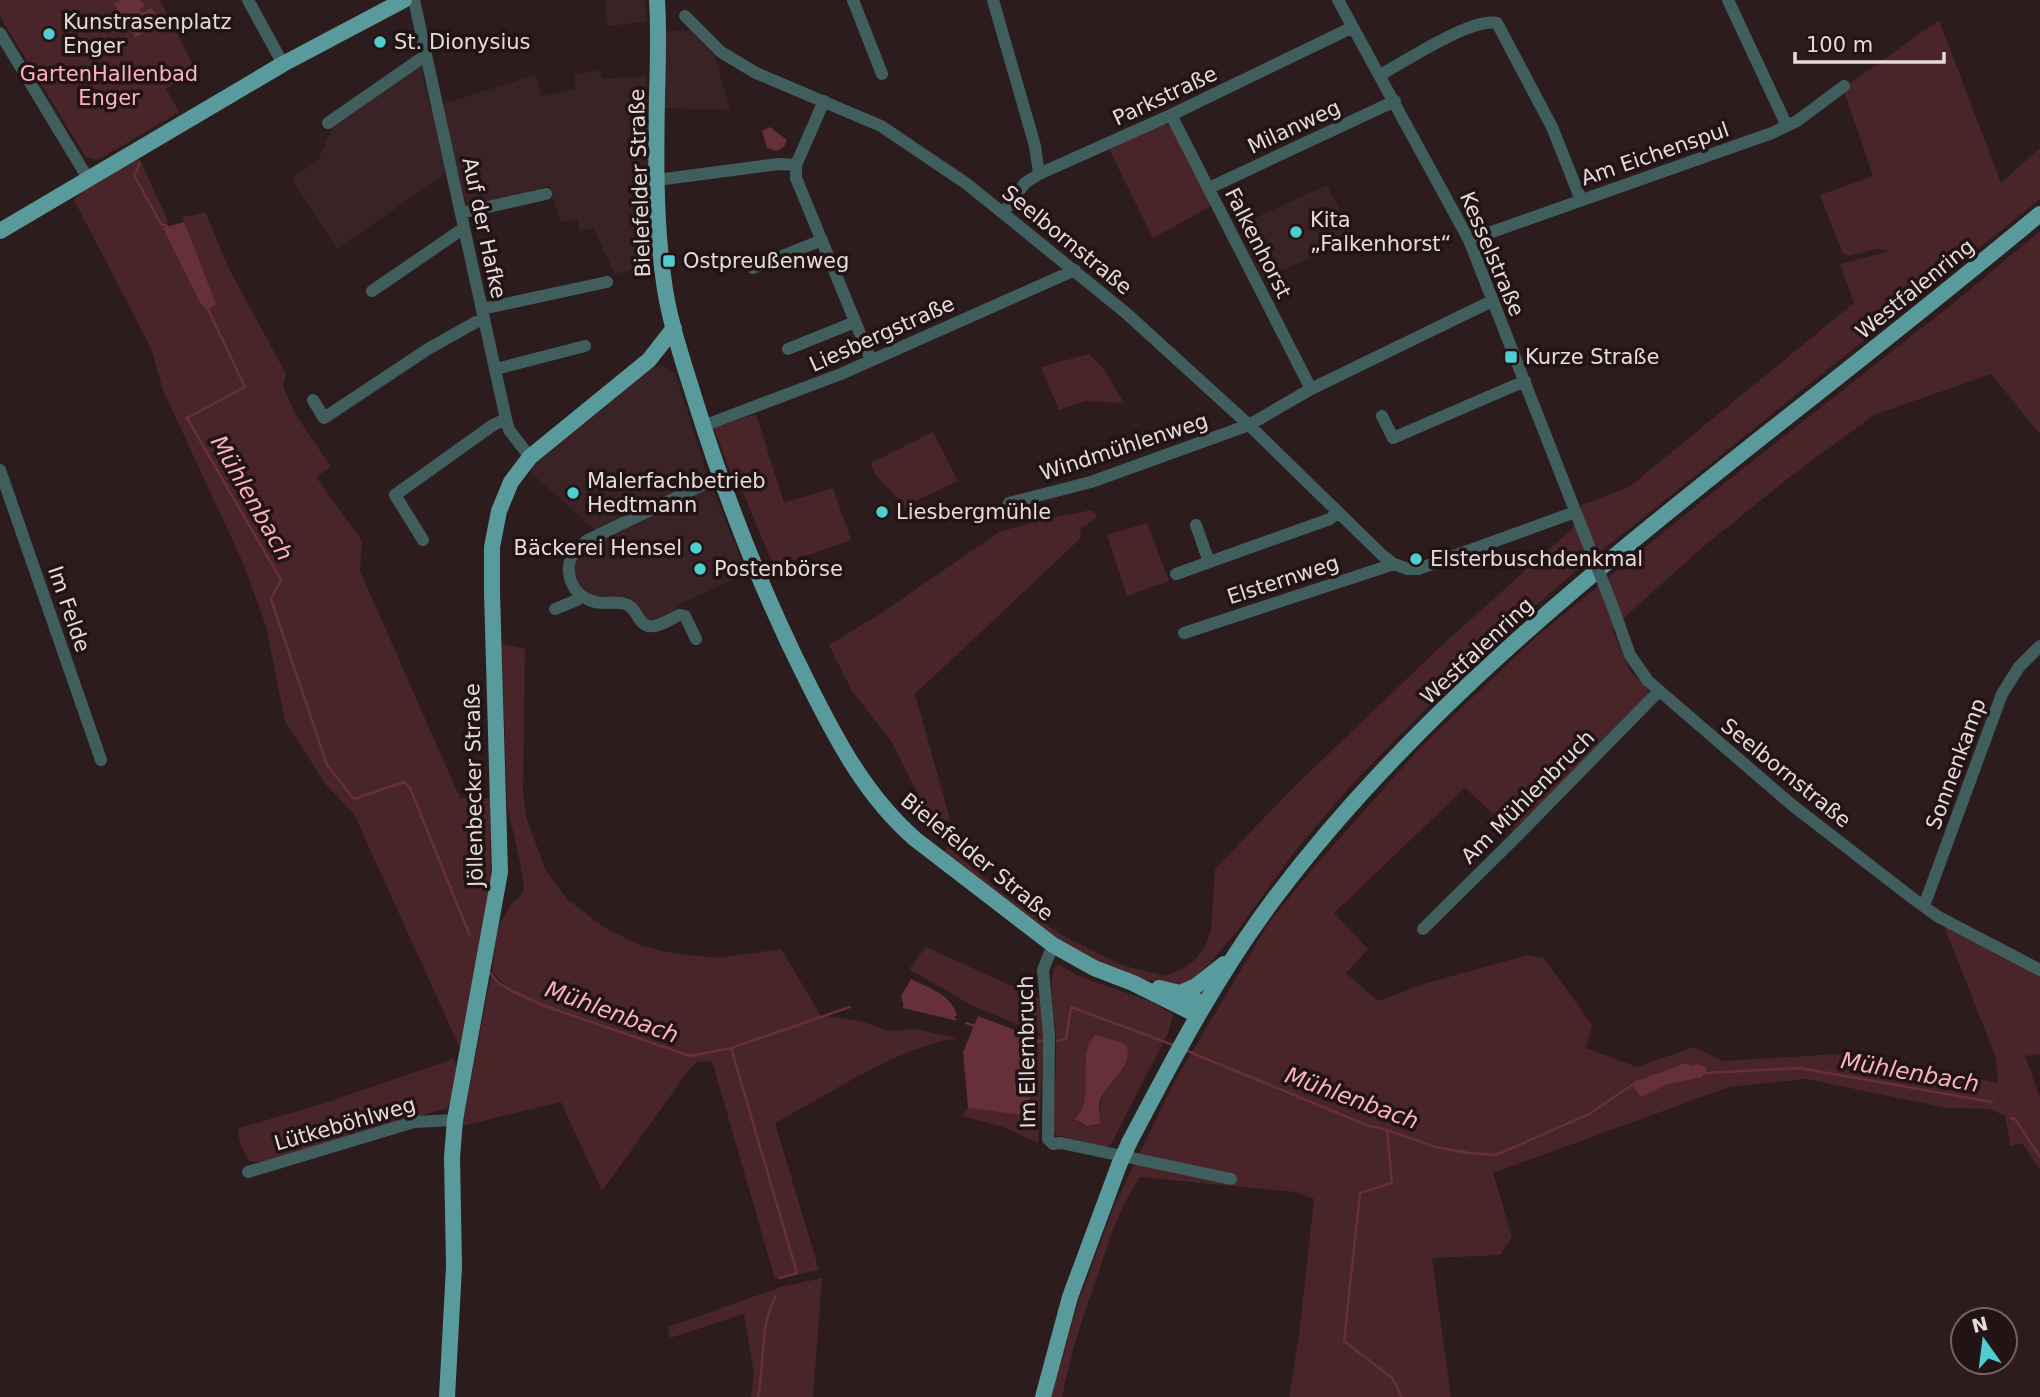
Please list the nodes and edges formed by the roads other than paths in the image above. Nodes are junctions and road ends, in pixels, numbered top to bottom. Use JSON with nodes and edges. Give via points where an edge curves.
{"nodes":[{"id":1,"x":248,"y":0,"type":"edge"},
{"id":2,"x":404,"y":0,"type":"edge"},
{"id":3,"x":414,"y":0,"type":"edge"},
{"id":4,"x":657,"y":0,"type":"edge"},
{"id":5,"x":853,"y":0,"type":"edge"},
{"id":6,"x":993,"y":0,"type":"edge"},
{"id":7,"x":1338,"y":0,"type":"edge"},
{"id":8,"x":1728,"y":0,"type":"edge"},
{"id":9,"x":685,"y":16,"type":"dead end"},
{"id":10,"x":1353,"y":27,"type":"junction"},
{"id":11,"x":0,"y":33,"type":"edge"},
{"id":12,"x":426,"y":55,"type":"junction"},
{"id":13,"x":283,"y":64,"type":"junction"},
{"id":14,"x":882,"y":74,"type":"dead end"},
{"id":15,"x":1380,"y":75,"type":"junction"},
{"id":16,"x":1844,"y":86,"type":"dead end"},
{"id":17,"x":824,"y":101,"type":"junction"},
{"id":18,"x":1395,"y":101,"type":"junction"},
{"id":19,"x":1171,"y":115,"type":"junction"},
{"id":20,"x":328,"y":123,"type":"dead end"},
{"id":21,"x":1787,"y":126,"type":"junction"},
{"id":22,"x":796,"y":165,"type":"junction"},
{"id":23,"x":1039,"y":174,"type":"junction"},
{"id":24,"x":89,"y":180,"type":"junction"},
{"id":25,"x":657,"y":180,"type":"junction"},
{"id":26,"x":1209,"y":188,"type":"junction"},
{"id":27,"x":546,"y":194,"type":"dead end"},
{"id":28,"x":1581,"y":200,"type":"junction"},
{"id":29,"x":461,"y":213,"type":"junction"},
{"id":30,"x":1003,"y":213,"type":"junction"},
{"id":31,"x":2040,"y":215,"type":"edge"},
{"id":32,"x":464,"y":228,"type":"junction"},
{"id":33,"x":0,"y":231,"type":"edge"},
{"id":34,"x":822,"y":240,"type":"junction"},
{"id":35,"x":1469,"y":240,"type":"junction"},
{"id":36,"x":753,"y":268,"type":"dead end"},
{"id":37,"x":1074,"y":270,"type":"junction"},
{"id":38,"x":607,"y":282,"type":"dead end"},
{"id":39,"x":372,"y":291,"type":"dead end"},
{"id":40,"x":1492,"y":301,"type":"junction"},
{"id":41,"x":483,"y":314,"type":"junction"},
{"id":42,"x":855,"y":322,"type":"junction"},
{"id":43,"x":674,"y":328,"type":"junction"},
{"id":44,"x":585,"y":346,"type":"dead end"},
{"id":45,"x":788,"y":349,"type":"dead end"},
{"id":46,"x":680,"y":353,"type":"junction"},
{"id":47,"x":649,"y":360,"type":"junction"},
{"id":48,"x":870,"y":360,"type":"junction"},
{"id":49,"x":496,"y":369,"type":"junction"},
{"id":50,"x":1524,"y":381,"type":"junction"},
{"id":51,"x":1311,"y":389,"type":"junction"},
{"id":52,"x":313,"y":400,"type":"dead end"},
{"id":53,"x":1382,"y":416,"type":"dead end"},
{"id":54,"x":506,"y":419,"type":"junction"},
{"id":55,"x":1249,"y":425,"type":"junction"},
{"id":56,"x":703,"y":426,"type":"junction"},
{"id":57,"x":528,"y":454,"type":"junction"},
{"id":58,"x":0,"y":470,"type":"edge"},
{"id":59,"x":720,"y":476,"type":"junction"},
{"id":60,"x":1009,"y":503,"type":"dead end"},
{"id":61,"x":1575,"y":512,"type":"junction"},
{"id":62,"x":1337,"y":513,"type":"junction"},
{"id":63,"x":1196,"y":525,"type":"dead end"},
{"id":64,"x":1585,"y":536,"type":"joint"},
{"id":65,"x":423,"y":540,"type":"dead end"},
{"id":66,"x":1209,"y":562,"type":"junction"},
{"id":67,"x":1394,"y":564,"type":"junction"},
{"id":68,"x":1176,"y":574,"type":"dead end"},
{"id":69,"x":580,"y":595,"type":"junction"},
{"id":70,"x":555,"y":609,"type":"dead end"},
{"id":71,"x":1184,"y":633,"type":"dead end"},
{"id":72,"x":696,"y":639,"type":"dead end"},
{"id":73,"x":2040,"y":646,"type":"edge"},
{"id":74,"x":1659,"y":691,"type":"junction"},
{"id":75,"x":101,"y":760,"type":"dead end"},
{"id":76,"x":1924,"y":905,"type":"junction"},
{"id":77,"x":1423,"y":929,"type":"dead end"},
{"id":78,"x":1053,"y":946,"type":"junction"},
{"id":79,"x":1232,"y":958,"type":"junction"},
{"id":80,"x":2040,"y":970,"type":"edge"},
{"id":81,"x":1133,"y":983,"type":"junction"},
{"id":82,"x":1180,"y":993,"type":"junction"},
{"id":83,"x":1200,"y":1010,"type":"junction"},
{"id":84,"x":454,"y":1120,"type":"junction"},
{"id":85,"x":248,"y":1172,"type":"dead end"},
{"id":86,"x":1231,"y":1179,"type":"dead end"},
{"id":87,"x":447,"y":1397,"type":"edge"},
{"id":88,"x":1043,"y":1397,"type":"edge"}],
"edges":[{"from":1,"to":13,"type":"street"},
{"from":2,"to":13,"type":"main road"},
{"from":3,"to":12,"type":"street","name":"Auf der Hafke"},
{"from":4,"to":25,"type":"main road","name":"Bielefelder Straße"},
{"from":5,"to":14,"type":"street"},
{"from":6,"to":23,"type":"street"},
{"from":7,"to":10,"type":"street","name":"Kesselstraße"},
{"from":8,"to":21,"type":"street"},
{"from":9,"to":17,"type":"street","name":"Seelbornstraße","via":[[738,64]]},
{"from":10,"to":15,"type":"street","name":"Kesselstraße"},
{"from":10,"to":19,"type":"street","name":"Parkstraße"},
{"from":11,"to":24,"type":"street"},
{"from":12,"to":20,"type":"street"},
{"from":12,"to":29,"type":"street","name":"Auf der Hafke"},
{"from":13,"to":24,"type":"main road"},
{"from":15,"to":18,"type":"street","name":"Kesselstraße"},
{"from":15,"to":28,"type":"street","via":[[1455,34],[1487,22],[1497,23],[1552,127]]},
{"from":16,"to":21,"type":"street","name":"Am Eichenspul"},
{"from":17,"to":22,"type":"street"},
{"from":17,"to":30,"type":"street","name":"Seelbornstraße","via":[[881,126]]},
{"from":18,"to":26,"type":"street","name":"Milanweg"},
{"from":18,"to":35,"type":"street","name":"Kesselstraße"},
{"from":19,"to":23,"type":"street","name":"Parkstraße"},
{"from":19,"to":26,"type":"street","name":"Falkenhorst"},
{"from":21,"to":28,"type":"street","name":"Am Eichenspul"},
{"from":22,"to":25,"type":"street"},
{"from":22,"to":34,"type":"street","via":[[796,178]]},
{"from":23,"to":30,"type":"street","name":"Parkstraße","via":[[1025,183]]},
{"from":24,"to":33,"type":"main road"},
{"from":25,"to":43,"type":"main road","name":"Bielefelder Straße","via":[[661,265]]},
{"from":26,"to":51,"type":"street","name":"Falkenhorst"},
{"from":27,"to":29,"type":"street"},
{"from":28,"to":35,"type":"street","name":"Am Eichenspul"},
{"from":29,"to":32,"type":"street","name":"Auf der Hafke"},
{"from":30,"to":37,"type":"street","name":"Seelbornstraße"},
{"from":31,"to":79,"type":"main road","name":"Westfalenring","via":[[1666,513],[1519,638],[1342,816],[1280,890]]},
{"from":32,"to":39,"type":"street"},
{"from":32,"to":41,"type":"street","name":"Auf der Hafke"},
{"from":34,"to":36,"type":"street"},
{"from":34,"to":42,"type":"street"},
{"from":35,"to":40,"type":"street","name":"Kesselstraße"},
{"from":37,"to":48,"type":"street","name":"Liesbergstraße"},
{"from":37,"to":55,"type":"street","name":"Seelbornstraße"},
{"from":38,"to":41,"type":"street"},
{"from":40,"to":50,"type":"street","name":"Kesselstraße"},
{"from":40,"to":51,"type":"street"},
{"from":41,"to":49,"type":"street","name":"Auf der Hafke"},
{"from":41,"to":52,"type":"street","via":[[324,418]]},
{"from":42,"to":45,"type":"street"},
{"from":42,"to":48,"type":"street"},
{"from":43,"to":46,"type":"main road","name":"Bielefelder Straße"},
{"from":43,"to":47,"type":"main road","name":"Jöllenbecker Straße"},
{"from":44,"to":49,"type":"street"},
{"from":46,"to":47,"type":"main road","name":"Jöllenbecker Straße"},
{"from":46,"to":56,"type":"main road","name":"Bielefelder Straße"},
{"from":47,"to":57,"type":"main road","name":"Jöllenbecker Straße"},
{"from":48,"to":56,"type":"street","name":"Liesbergstraße"},
{"from":49,"to":54,"type":"street","name":"Auf der Hafke"},
{"from":50,"to":53,"type":"street","via":[[1393,438]]},
{"from":50,"to":61,"type":"street","name":"Kesselstraße"},
{"from":51,"to":55,"type":"street"},
{"from":54,"to":57,"type":"street","name":"Auf der Hafke"},
{"from":54,"to":65,"type":"street","via":[[395,495]]},
{"from":55,"to":60,"type":"street","name":"Windmühlenweg","via":[[1091,482]]},
{"from":55,"to":62,"type":"street","name":"Seelbornstraße"},
{"from":56,"to":59,"type":"main road","name":"Bielefelder Straße"},
{"from":57,"to":84,"type":"main road","name":"Jöllenbecker Straße","via":[[499,511],[492,547],[500,872]]},
{"from":58,"to":75,"type":"street","name":"Im Felde"},
{"from":59,"to":69,"type":"street","via":[[586,541],[568,566]]},
{"from":59,"to":78,"type":"main road","name":"Bielefelder Straße","via":[[794,655],[840,746],[875,798],[915,839]]},
{"from":61,"to":64,"type":"street","name":"Kesselstraße"},
{"from":61,"to":67,"type":"street","via":[[1418,569]]},
{"from":62,"to":66,"type":"street"},
{"from":62,"to":67,"type":"street","name":"Seelbornstraße"},
{"from":63,"to":66,"type":"street"},
{"from":64,"to":74,"type":"street","name":"Seelbornstraße","bridge":true,"via":[[1630,655]]},
{"from":66,"to":68,"type":"street"},
{"from":67,"to":71,"type":"street","name":"Elsternweg"},
{"from":69,"to":70,"type":"street"},
{"from":69,"to":72,"type":"street","via":[[595,603],[628,604],[648,626],[685,616]]},
{"from":73,"to":76,"type":"street","name":"Sonnenkamp","via":[[2018,667],[2002,694]]},
{"from":74,"to":76,"type":"street","name":"Seelbornstraße","via":[[1792,805]]},
{"from":74,"to":77,"type":"street","name":"Am Mühlenbruch"},
{"from":76,"to":80,"type":"street","name":"Seelbornstraße"},
{"from":78,"to":81,"type":"main road","name":"Bielefelder Straße"},
{"from":78,"to":86,"type":"street","name":"Im Ellernbruch","via":[[1043,970],[1049,1034],[1048,1139],[1053,1144]]},
{"from":79,"to":82,"type":"main road"},
{"from":79,"to":83,"type":"main road","name":"Westfalenring"},
{"from":81,"to":82,"type":"main road","name":"Bielefelder Straße"},
{"from":81,"to":83,"type":"main road","name":"Bielefelder Straße"},
{"from":82,"to":83,"type":"main road","name":"Bielefelder Straße"},
{"from":83,"to":88,"type":"main road","bridge":true,"via":[[1119,1165],[1073,1286]]},
{"from":84,"to":85,"type":"street","name":"Lütkeböhlweg","via":[[414,1122]]},
{"from":84,"to":87,"type":"main road","name":"Jöllenbecker Straße","via":[[454,1267]]}]}
